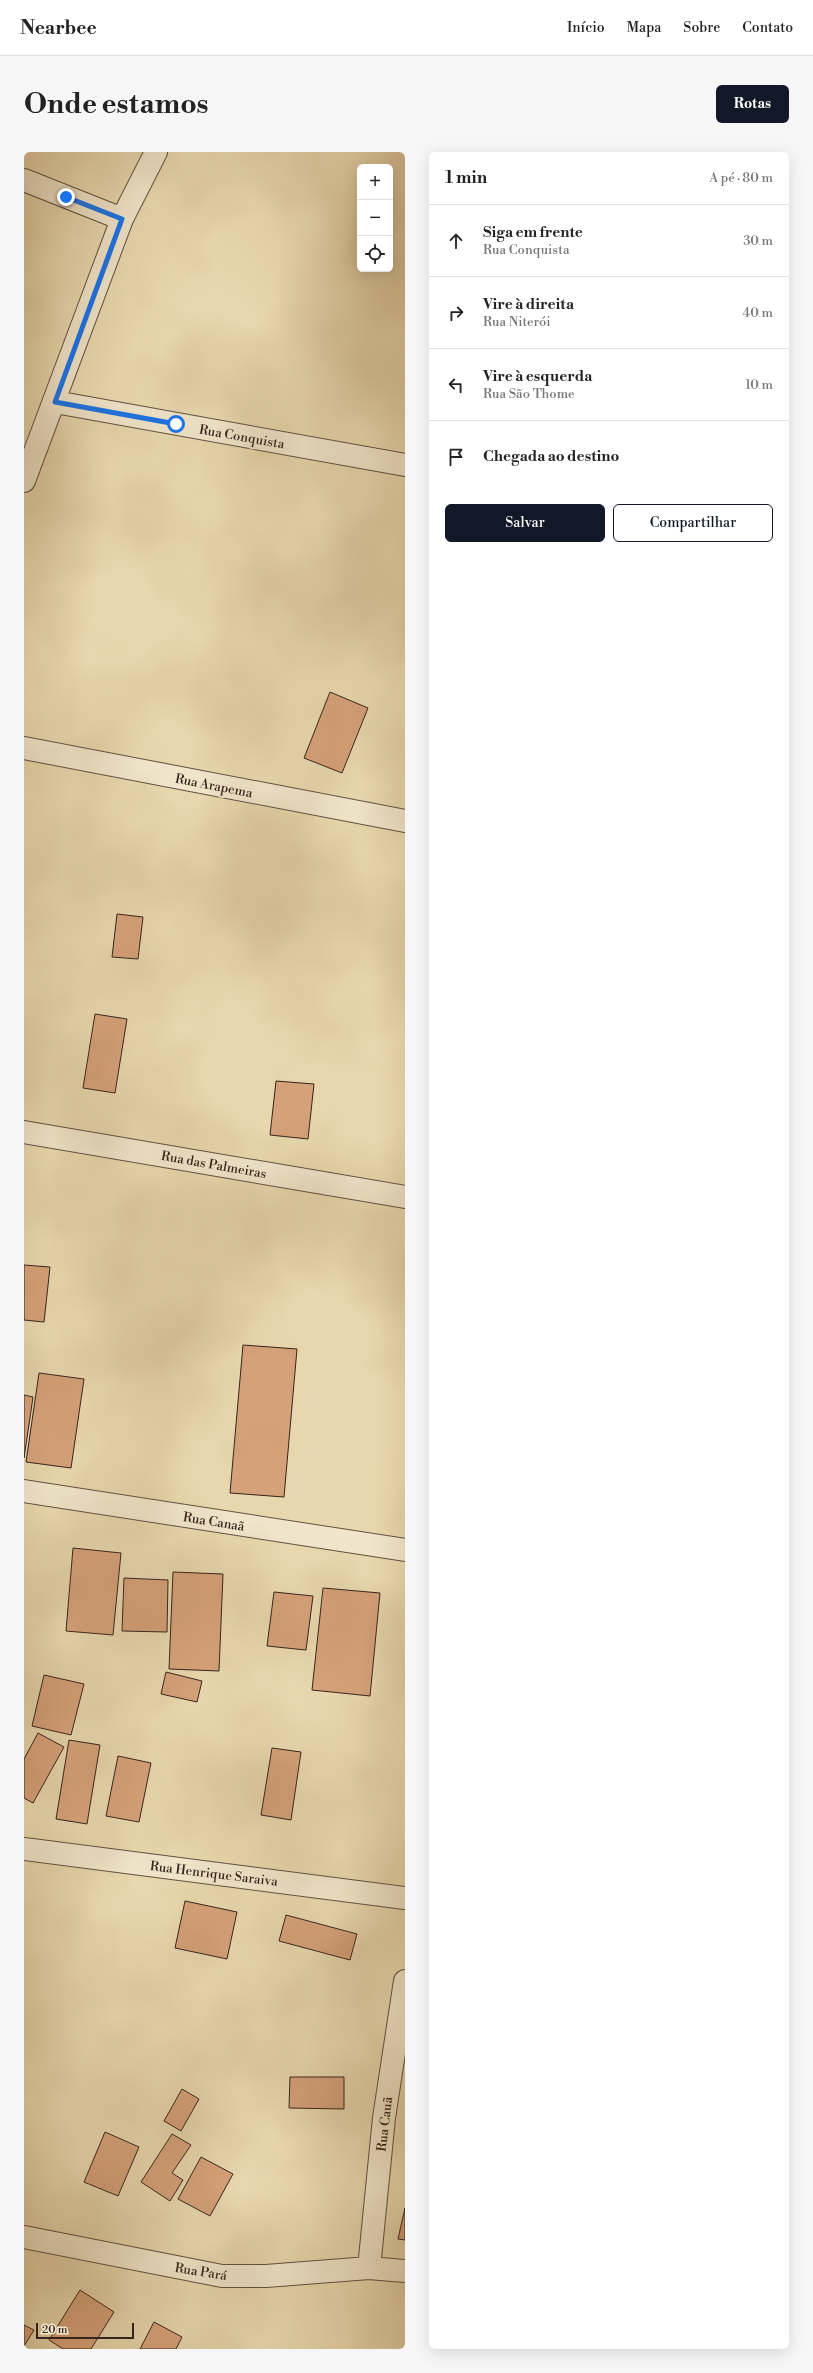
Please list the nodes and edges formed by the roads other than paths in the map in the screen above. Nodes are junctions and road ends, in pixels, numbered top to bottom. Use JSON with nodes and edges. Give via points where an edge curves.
{"nodes":[{"id":1,"x":156,"y":152,"type":"edge"},
{"id":2,"x":24,"y":180,"type":"edge"},
{"id":3,"x":122,"y":219,"type":"junction"},
{"id":4,"x":55,"y":402,"type":"junction"},
{"id":5,"x":405,"y":465,"type":"edge"},
{"id":6,"x":24,"y":482,"type":"edge"},
{"id":7,"x":24,"y":748,"type":"edge"},
{"id":8,"x":405,"y":821,"type":"edge"},
{"id":9,"x":24,"y":1132,"type":"edge"},
{"id":10,"x":405,"y":1197,"type":"edge"},
{"id":11,"x":24,"y":1491,"type":"edge"},
{"id":12,"x":405,"y":1550,"type":"edge"},
{"id":13,"x":24,"y":1849,"type":"edge"},
{"id":14,"x":405,"y":1898,"type":"edge"},
{"id":15,"x":405,"y":1981,"type":"edge"},
{"id":16,"x":24,"y":2237,"type":"edge"},
{"id":17,"x":369,"y":2268,"type":"junction"},
{"id":18,"x":405,"y":2271,"type":"edge"}],
"edges":[{"from":1,"to":3,"type":"street"},
{"from":2,"to":3,"type":"street"},
{"from":3,"to":4,"type":"street"},
{"from":4,"to":5,"type":"street","name":"Rua Conquista"},
{"from":4,"to":6,"type":"street"},
{"from":7,"to":8,"type":"street","name":"Rua Arapema"},
{"from":9,"to":10,"type":"street","name":"Rua das Palmeiras"},
{"from":11,"to":12,"type":"street","name":"Rua Canaã"},
{"from":13,"to":14,"type":"street","name":"Rua Henrique Saraiva"},
{"from":15,"to":17,"type":"street","name":"Rua Cauã","via":[[384,2118]]},
{"from":16,"to":17,"type":"street","name":"Rua Pará","via":[[222,2276],[266,2276]]},
{"from":17,"to":18,"type":"street","name":"Rua Pará"}]}
